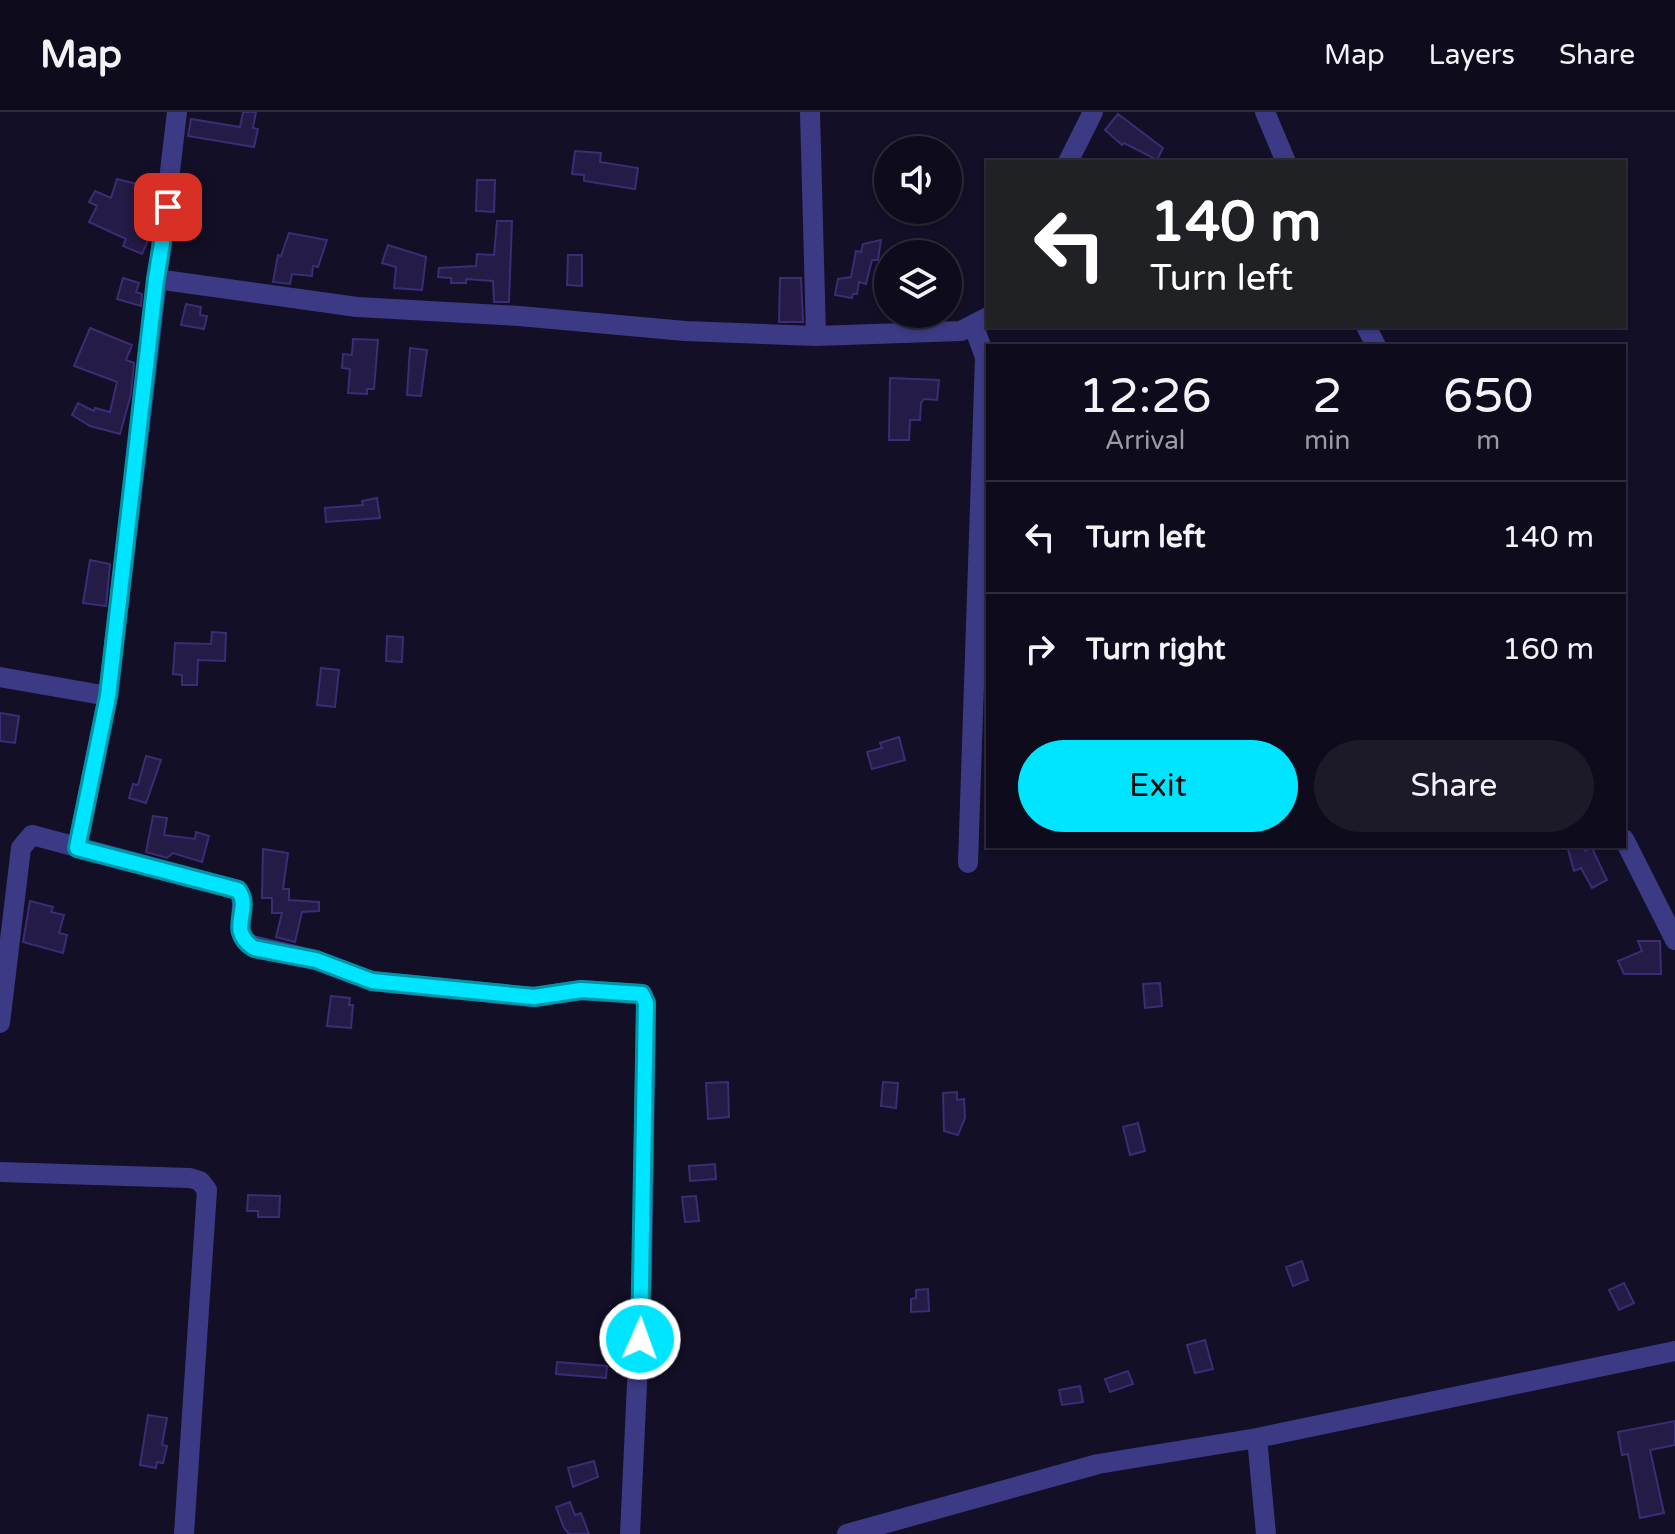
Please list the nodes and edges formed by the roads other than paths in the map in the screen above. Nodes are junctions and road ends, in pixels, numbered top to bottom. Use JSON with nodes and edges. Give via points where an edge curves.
{"nodes":[{"id":1,"x":177,"y":112,"type":"edge"},
{"id":2,"x":810,"y":112,"type":"edge"},
{"id":3,"x":1093,"y":112,"type":"edge"},
{"id":4,"x":1265,"y":112,"type":"edge"},
{"id":5,"x":1069,"y":160,"type":"edge"},
{"id":6,"x":1285,"y":160,"type":"edge"},
{"id":7,"x":156,"y":279,"type":"junction"},
{"id":8,"x":981,"y":322,"type":"edge"},
{"id":9,"x":816,"y":336,"type":"junction"},
{"id":10,"x":0,"y":677,"type":"edge"},
{"id":11,"x":108,"y":696,"type":"junction"},
{"id":12,"x":1626,"y":843,"type":"edge"},
{"id":13,"x":77,"y":848,"type":"junction"},
{"id":14,"x":968,"y":863,"type":"dead end"},
{"id":15,"x":1675,"y":940,"type":"edge"},
{"id":16,"x":1,"y":1011,"type":"edge"},
{"id":17,"x":0,"y":1172,"type":"edge"},
{"id":18,"x":1675,"y":1351,"type":"edge"},
{"id":19,"x":1257,"y":1438,"type":"junction"},
{"id":20,"x":184,"y":1534,"type":"edge"},
{"id":21,"x":630,"y":1534,"type":"edge"},
{"id":22,"x":847,"y":1534,"type":"edge"},
{"id":23,"x":1266,"y":1534,"type":"edge"}],
"edges":[{"from":1,"to":7,"type":"street"},
{"from":2,"to":9,"type":"street"},
{"from":3,"to":5,"type":"street"},
{"from":4,"to":6,"type":"street"},
{"from":7,"to":9,"type":"street","via":[[357,307]]},
{"from":7,"to":11,"type":"street"},
{"from":8,"to":9,"type":"street","via":[[961,331]]},
{"from":8,"to":14,"type":"street","via":[[985,357]]},
{"from":10,"to":11,"type":"street"},
{"from":11,"to":13,"type":"street"},
{"from":12,"to":15,"type":"street"},
{"from":13,"to":16,"type":"street","via":[[32,835],[21,848]]},
{"from":13,"to":21,"type":"street","via":[[238,890],[243,899],[239,931],[248,944],[316,960],[372,981],[534,997],[581,990],[644,996],[642,1276]]},
{"from":17,"to":20,"type":"street","via":[[190,1178],[207,1190]]},
{"from":18,"to":19,"type":"street"},
{"from":19,"to":22,"type":"street","via":[[1098,1464]]},
{"from":19,"to":23,"type":"street"}]}
